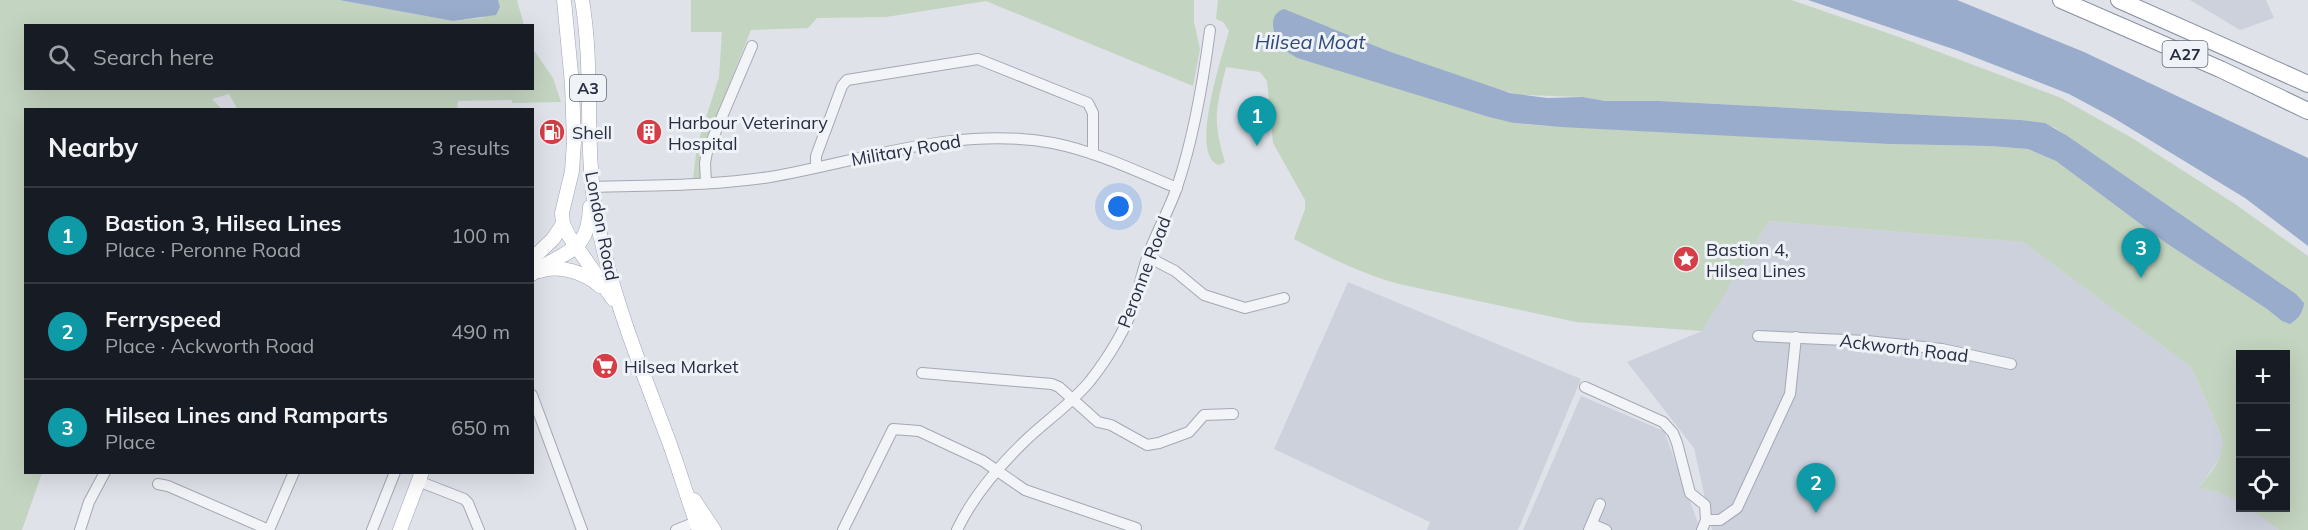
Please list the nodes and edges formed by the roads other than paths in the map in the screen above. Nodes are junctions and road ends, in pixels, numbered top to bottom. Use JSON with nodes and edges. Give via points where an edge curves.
{"nodes":[{"id":1,"x":564,"y":0,"type":"edge"},
{"id":2,"x":582,"y":0,"type":"edge"},
{"id":3,"x":2061,"y":0,"type":"edge"},
{"id":4,"x":2119,"y":0,"type":"edge"},
{"id":5,"x":1210,"y":30,"type":"dead end"},
{"id":6,"x":752,"y":46,"type":"dead end"},
{"id":7,"x":2308,"y":84,"type":"edge"},
{"id":8,"x":2308,"y":111,"type":"edge"},
{"id":9,"x":1093,"y":154,"type":"junction"},
{"id":10,"x":816,"y":167,"type":"junction"},
{"id":11,"x":591,"y":181,"type":"junction"},
{"id":12,"x":706,"y":182,"type":"junction"},
{"id":13,"x":1177,"y":188,"type":"junction"},
{"id":14,"x":563,"y":225,"type":"junction"},
{"id":15,"x":578,"y":247,"type":"junction"},
{"id":16,"x":1148,"y":256,"type":"junction"},
{"id":17,"x":534,"y":257,"type":"edge"},
{"id":18,"x":534,"y":273,"type":"edge"},
{"id":19,"x":534,"y":273,"type":"edge"},
{"id":20,"x":1284,"y":298,"type":"dead end"},
{"id":21,"x":619,"y":309,"type":"junction"},
{"id":22,"x":1758,"y":336,"type":"dead end"},
{"id":23,"x":1796,"y":338,"type":"junction"},
{"id":24,"x":2011,"y":364,"type":"dead end"},
{"id":25,"x":922,"y":373,"type":"dead end"},
{"id":26,"x":1585,"y":387,"type":"dead end"},
{"id":27,"x":534,"y":400,"type":"edge"},
{"id":28,"x":1074,"y":400,"type":"junction"},
{"id":29,"x":1233,"y":414,"type":"dead end"},
{"id":30,"x":998,"y":470,"type":"junction"},
{"id":31,"x":104,"y":474,"type":"edge"},
{"id":32,"x":293,"y":474,"type":"edge"},
{"id":33,"x":394,"y":474,"type":"edge"},
{"id":34,"x":681,"y":474,"type":"junction"},
{"id":35,"x":420,"y":477,"type":"edge"},
{"id":36,"x":158,"y":484,"type":"dead end"},
{"id":37,"x":1600,"y":504,"type":"dead end"},
{"id":38,"x":1704,"y":525,"type":"edge"},
{"id":39,"x":697,"y":526,"type":"edge"},
{"id":40,"x":1591,"y":527,"type":"edge"},
{"id":41,"x":1136,"y":528,"type":"dead end"},
{"id":42,"x":80,"y":530,"type":"edge"},
{"id":43,"x":269,"y":530,"type":"edge"},
{"id":44,"x":372,"y":530,"type":"edge"},
{"id":45,"x":400,"y":530,"type":"edge"},
{"id":46,"x":479,"y":530,"type":"edge"},
{"id":47,"x":582,"y":530,"type":"edge"},
{"id":48,"x":676,"y":530,"type":"edge"},
{"id":49,"x":714,"y":530,"type":"edge"},
{"id":50,"x":843,"y":530,"type":"edge"},
{"id":51,"x":957,"y":530,"type":"edge"},
{"id":52,"x":1605,"y":530,"type":"edge"}],
"edges":[{"from":1,"to":14,"type":"main road","name":"London Road","number":"A3","via":[[574,142]]},
{"from":2,"to":11,"type":"main road","name":"London Road","number":"A3"},
{"from":3,"to":8,"type":"highway","number":"A27"},
{"from":4,"to":7,"type":"highway","number":"A27"},
{"from":5,"to":13,"type":"street","name":"Peronne Road","via":[[1201,90]]},
{"from":6,"to":12,"type":"street","via":[[707,152]]},
{"from":9,"to":10,"type":"street","name":"Military Road","via":[[1036,141],[973,139]]},
{"from":9,"to":10,"type":"street","via":[[1093,113],[1088,103],[978,58],[848,80],[842,86],[816,156]]},
{"from":9,"to":13,"type":"street","name":"Military Road"},
{"from":10,"to":12,"type":"street","name":"Military Road","via":[[761,178]]},
{"from":11,"to":12,"type":"street","name":"Military Road"},
{"from":11,"to":15,"type":"main road","number":"A3","via":[[588,226]]},
{"from":11,"to":21,"type":"main road","name":"London Road"},
{"from":13,"to":16,"type":"street","name":"Peronne Road"},
{"from":14,"to":15,"type":"main road","name":"London Road"},
{"from":14,"to":17,"type":"main road"},
{"from":15,"to":18,"type":"main road"},
{"from":15,"to":21,"type":"main road","name":"London Road"},
{"from":16,"to":20,"type":"street","via":[[1175,271],[1204,295],[1245,308]]},
{"from":16,"to":28,"type":"street","name":"Peronne Road","via":[[1125,327]]},
{"from":19,"to":21,"type":"main road","name":"London Road","via":[[548,269],[581,274],[602,288]]},
{"from":21,"to":34,"type":"main road","name":"London Road"},
{"from":22,"to":23,"type":"street","name":"Ackworth Road"},
{"from":23,"to":24,"type":"street","name":"Ackworth Road","via":[[1942,349]]},
{"from":23,"to":38,"type":"street","via":[[1790,394],[1737,508]]},
{"from":25,"to":28,"type":"street","via":[[1052,384]]},
{"from":26,"to":38,"type":"street","via":[[1663,422],[1677,443],[1690,493],[1705,505]]},
{"from":27,"to":47,"type":"street"},
{"from":28,"to":29,"type":"street","via":[[1098,422],[1147,445],[1189,432],[1204,415]]},
{"from":28,"to":30,"type":"street","name":"Peronne Road","via":[[1026,440]]},
{"from":30,"to":41,"type":"street","via":[[1025,490]]},
{"from":30,"to":50,"type":"street","via":[[919,431],[893,429]]},
{"from":30,"to":51,"type":"street","name":"Peronne Road"},
{"from":31,"to":42,"type":"street"},
{"from":32,"to":43,"type":"street"},
{"from":33,"to":44,"type":"street"},
{"from":34,"to":39,"type":"main road","name":"London Road"},
{"from":34,"to":49,"type":"main road","name":"London Road"},
{"from":35,"to":45,"type":"main road"},
{"from":35,"to":46,"type":"street","via":[[464,499]]},
{"from":36,"to":43,"type":"street"},
{"from":37,"to":40,"type":"street"},
{"from":39,"to":48,"type":"street"},
{"from":40,"to":52,"type":"street"}]}
